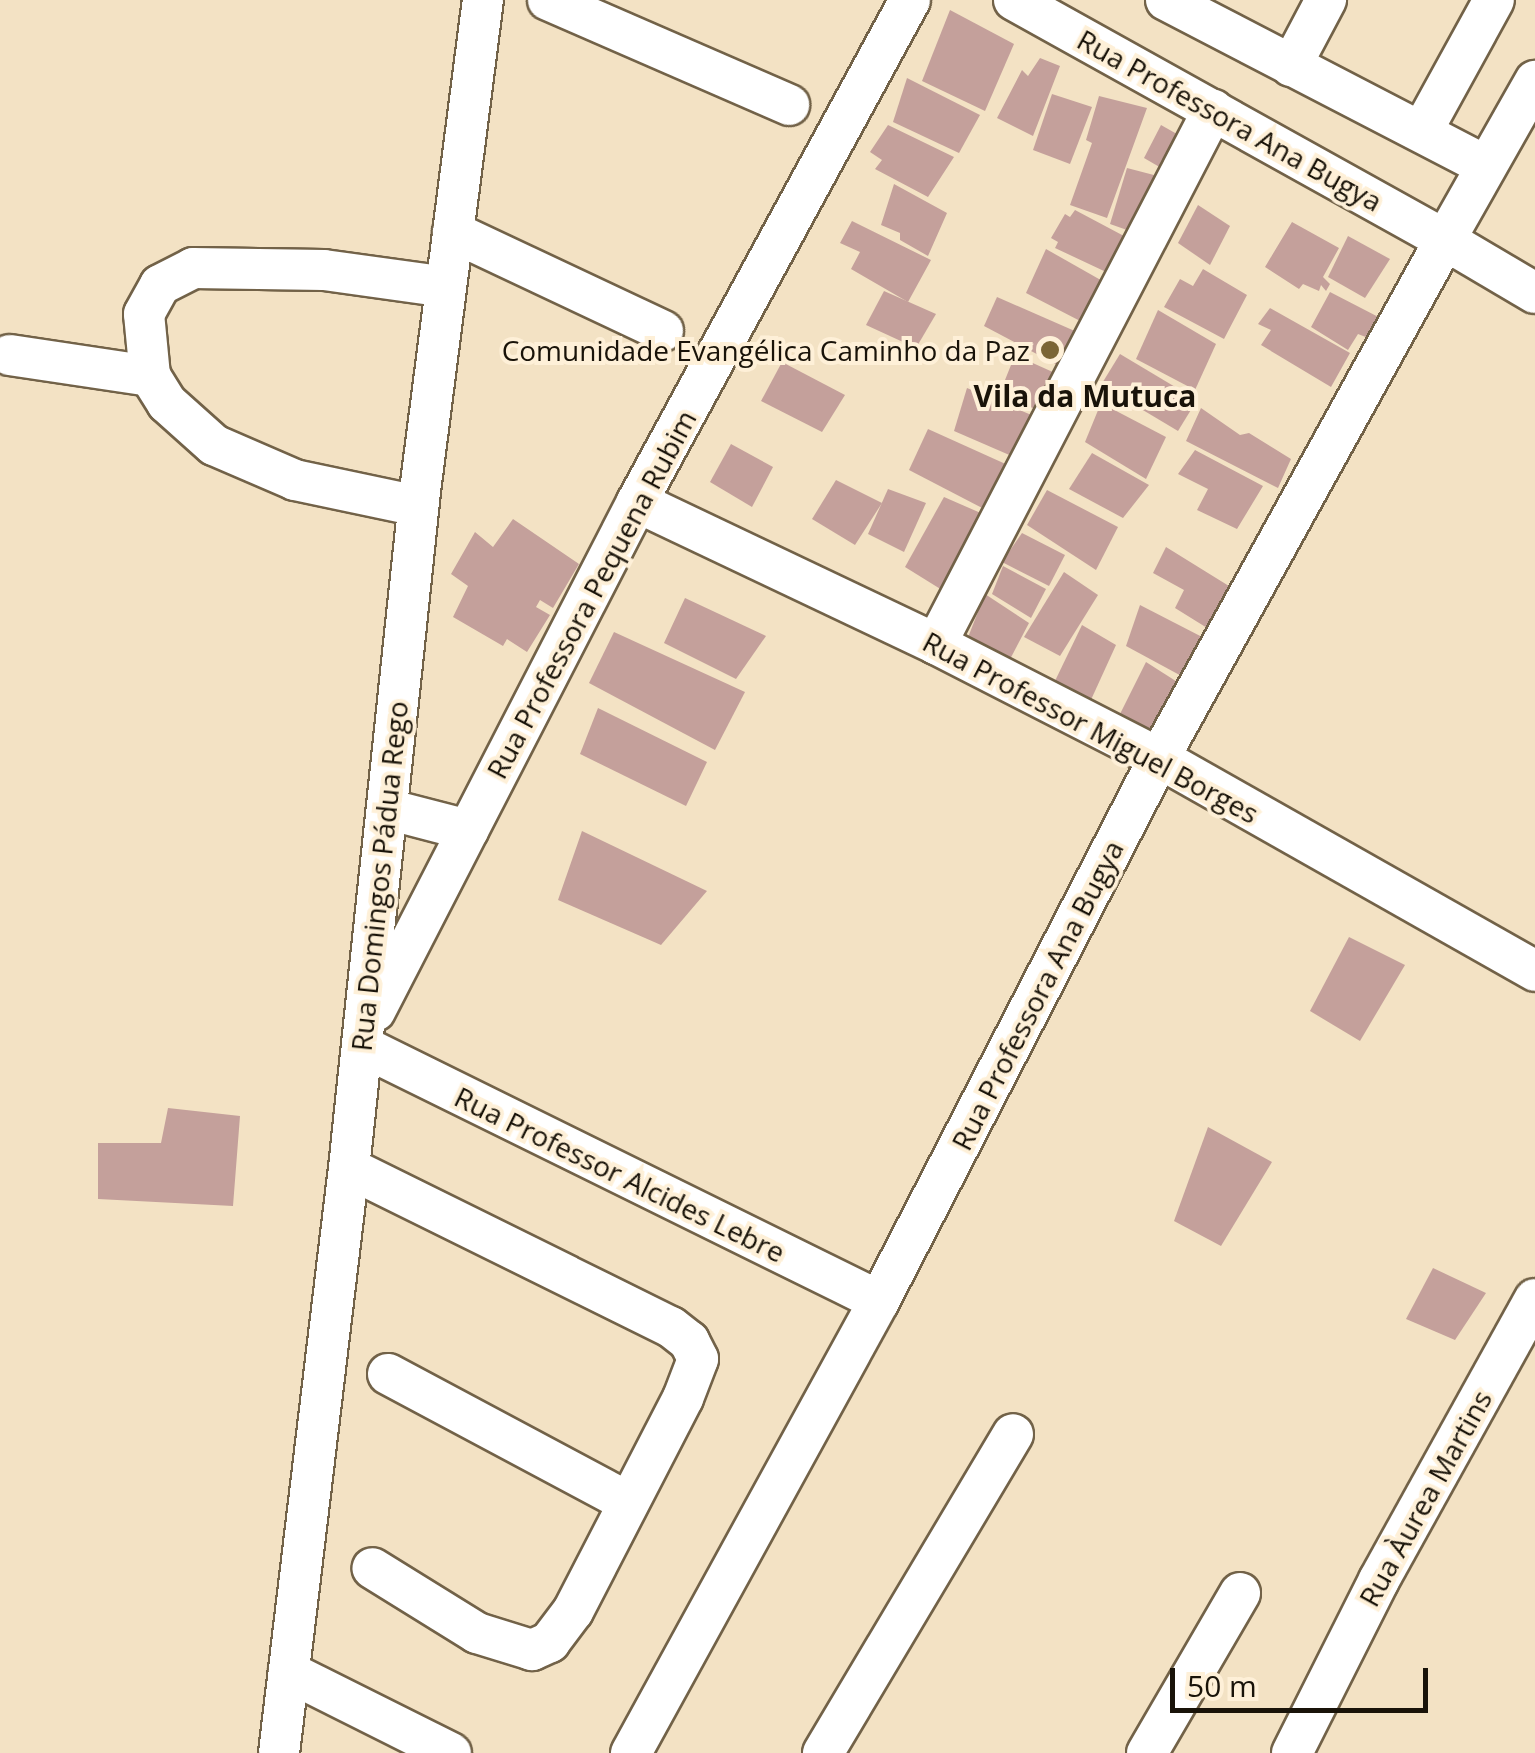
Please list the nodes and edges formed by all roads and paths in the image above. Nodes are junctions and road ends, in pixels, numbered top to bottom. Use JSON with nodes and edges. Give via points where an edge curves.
{"nodes":[{"id":1,"x":483,"y":0,"type":"edge"},
{"id":2,"x":548,"y":0,"type":"edge"},
{"id":3,"x":910,"y":0,"type":"edge"},
{"id":4,"x":1014,"y":0,"type":"edge"},
{"id":5,"x":1166,"y":0,"type":"edge"},
{"id":6,"x":1326,"y":0,"type":"edge"},
{"id":7,"x":1494,"y":0,"type":"edge"},
{"id":8,"x":1291,"y":66,"type":"junction"},
{"id":9,"x":1535,"y":81,"type":"edge"},
{"id":10,"x":789,"y":105,"type":"dead end"},
{"id":11,"x":1213,"y":110,"type":"junction"},
{"id":12,"x":1422,"y":131,"type":"junction"},
{"id":13,"x":1486,"y":166,"type":"junction"},
{"id":14,"x":453,"y":232,"type":"junction"},
{"id":15,"x":1445,"y":240,"type":"junction"},
{"id":16,"x":446,"y":287,"type":"junction"},
{"id":17,"x":1535,"y":293,"type":"edge"},
{"id":18,"x":663,"y":330,"type":"dead end"},
{"id":19,"x":10,"y":354,"type":"dead end"},
{"id":20,"x":150,"y":376,"type":"junction"},
{"id":21,"x":637,"y":502,"type":"junction"},
{"id":22,"x":418,"y":506,"type":"junction"},
{"id":23,"x":936,"y":644,"type":"junction"},
{"id":24,"x":1159,"y":758,"type":"junction"},
{"id":25,"x":387,"y":810,"type":"junction"},
{"id":26,"x":468,"y":830,"type":"junction"},
{"id":27,"x":1535,"y":971,"type":"edge"},
{"id":28,"x":363,"y":1039,"type":"junction"},
{"id":29,"x":349,"y":1168,"type":"junction"},
{"id":30,"x":1535,"y":1299,"type":"edge"},
{"id":31,"x":879,"y":1302,"type":"junction"},
{"id":32,"x":388,"y":1374,"type":"dead end"},
{"id":33,"x":1014,"y":1434,"type":"dead end"},
{"id":34,"x":626,"y":1501,"type":"junction"},
{"id":35,"x":372,"y":1568,"type":"dead end"},
{"id":36,"x":1240,"y":1592,"type":"dead end"},
{"id":37,"x":289,"y":1672,"type":"junction"},
{"id":38,"x":280,"y":1753,"type":"edge"},
{"id":39,"x":451,"y":1753,"type":"edge"},
{"id":40,"x":631,"y":1753,"type":"edge"},
{"id":41,"x":824,"y":1753,"type":"edge"},
{"id":42,"x":1147,"y":1753,"type":"edge"},
{"id":43,"x":1292,"y":1753,"type":"edge"}],
"edges":[{"from":1,"to":14,"type":"street","name":"Rua Domingos Pádua Rego"},
{"from":2,"to":10,"type":"street"},
{"from":3,"to":21,"type":"street","name":"Rua Professora Pequena Rubim"},
{"from":4,"to":11,"type":"street","name":"Rua Professora Ana Bugya"},
{"from":5,"to":8,"type":"street"},
{"from":6,"to":8,"type":"street"},
{"from":7,"to":12,"type":"street"},
{"from":8,"to":12,"type":"street"},
{"from":9,"to":13,"type":"street","name":"Rua Professora Ana Bugya"},
{"from":11,"to":15,"type":"street","name":"Rua Professora Ana Bugya"},
{"from":11,"to":23,"type":"street"},
{"from":12,"to":13,"type":"street"},
{"from":13,"to":15,"type":"street","name":"Rua Professora Ana Bugya"},
{"from":14,"to":16,"type":"street","name":"Rua Domingos Pádua Rego"},
{"from":14,"to":18,"type":"street"},
{"from":15,"to":17,"type":"street","name":"Rua Professora Ana Bugya"},
{"from":15,"to":24,"type":"street","name":"Rua Professora Ana Bugya"},
{"from":16,"to":20,"type":"street","via":[[324,270],[193,268],[160,285],[144,314]]},
{"from":16,"to":22,"type":"street","name":"Rua Domingos Pádua Rego"},
{"from":19,"to":20,"type":"street"},
{"from":20,"to":22,"type":"street","via":[[166,403],[214,445],[295,480]]},
{"from":21,"to":23,"type":"street","name":"Rua Professor Miguel Borges"},
{"from":21,"to":26,"type":"street","name":"Rua Professora Pequena Rubim"},
{"from":22,"to":25,"type":"street","name":"Rua Domingos Pádua Rego"},
{"from":23,"to":24,"type":"street","name":"Rua Professor Miguel Borges"},
{"from":24,"to":27,"type":"street","name":"Rua Professor Miguel Borges"},
{"from":24,"to":31,"type":"street","name":"Rua Professora Ana Bugya"},
{"from":25,"to":26,"type":"street"},
{"from":25,"to":28,"type":"street","name":"Rua Domingos Pádua Rego"},
{"from":26,"to":28,"type":"street","name":"Rua Professora Pequena Rubim"},
{"from":28,"to":29,"type":"street","name":"Rua Domingos Pádua Rego"},
{"from":28,"to":31,"type":"street","name":"Rua Professor Alcides Lebre"},
{"from":29,"to":34,"type":"street","via":[[689,1341],[698,1359],[695,1374]]},
{"from":29,"to":37,"type":"street","name":"Rua Domingos Pádua Rego"},
{"from":30,"to":43,"type":"street","name":"Rua Àurea Martins"},
{"from":31,"to":40,"type":"street","name":"Rua Professora Ana Bugya"},
{"from":32,"to":34,"type":"street"},
{"from":33,"to":41,"type":"street"},
{"from":34,"to":35,"type":"street","via":[[573,1611],[550,1642],[532,1650],[478,1633]]},
{"from":36,"to":42,"type":"street"},
{"from":37,"to":38,"type":"street","name":"Rua Domingos Pádua Rego"},
{"from":37,"to":39,"type":"street"}]}
